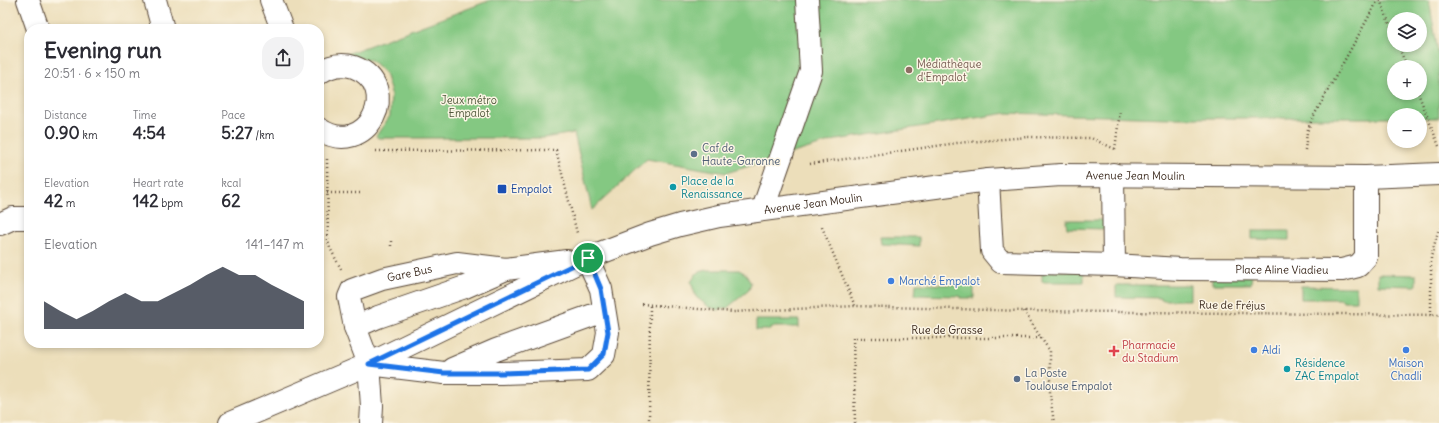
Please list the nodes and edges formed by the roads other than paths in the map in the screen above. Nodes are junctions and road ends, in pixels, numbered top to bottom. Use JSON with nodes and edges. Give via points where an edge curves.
{"nodes":[{"id":1,"x":28,"y":0,"type":"edge"},
{"id":2,"x":155,"y":0,"type":"edge"},
{"id":3,"x":271,"y":0,"type":"edge"},
{"id":4,"x":807,"y":0,"type":"edge"},
{"id":5,"x":36,"y":24,"type":"edge"},
{"id":6,"x":162,"y":24,"type":"edge"},
{"id":7,"x":280,"y":24,"type":"edge"},
{"id":8,"x":324,"y":69,"type":"edge"},
{"id":9,"x":324,"y":132,"type":"edge"},
{"id":10,"x":1113,"y":174,"type":"junction"},
{"id":11,"x":1439,"y":174,"type":"edge"},
{"id":12,"x":1366,"y":177,"type":"junction"},
{"id":13,"x":988,"y":180,"type":"junction"},
{"id":14,"x":763,"y":209,"type":"junction"},
{"id":15,"x":24,"y":218,"type":"edge"},
{"id":16,"x":0,"y":224,"type":"edge"},
{"id":17,"x":588,"y":258,"type":"junction"},
{"id":18,"x":1114,"y":265,"type":"junction"},
{"id":19,"x":506,"y":269,"type":"junction"},
{"id":20,"x":604,"y":311,"type":"junction"},
{"id":21,"x":355,"y":327,"type":"junction"},
{"id":22,"x":369,"y":364,"type":"junction"},
{"id":23,"x":444,"y":373,"type":"junction"},
{"id":24,"x":230,"y":423,"type":"edge"},
{"id":25,"x":371,"y":423,"type":"edge"}],
"edges":[{"from":1,"to":5,"type":"street"},
{"from":2,"to":6,"type":"street"},
{"from":3,"to":7,"type":"street"},
{"from":4,"to":14,"type":"street","via":[[811,71]]},
{"from":8,"to":9,"type":"street","via":[[348,65],[360,70],[369,77],[376,88],[378,100],[371,123],[362,131],[344,137]]},
{"from":10,"to":12,"type":"street","name":"Avenue Jean Moulin"},
{"from":10,"to":13,"type":"street","name":"Avenue Jean Moulin"},
{"from":10,"to":18,"type":"street"},
{"from":11,"to":12,"type":"street","name":"Avenue Jean Moulin"},
{"from":12,"to":18,"type":"street","name":"Place Aline Viadieu","via":[[1366,257],[1358,266],[1327,270],[1180,269]]},
{"from":13,"to":14,"type":"street","name":"Avenue Jean Moulin"},
{"from":13,"to":18,"type":"street","name":"Place Aline Viadieu","via":[[992,251],[1001,262]]},
{"from":14,"to":17,"type":"street","name":"Avenue Jean Moulin","via":[[680,225]]},
{"from":15,"to":16,"type":"street","via":[[13,218]]},
{"from":17,"to":19,"type":"street","name":"Gare Bus"},
{"from":17,"to":20,"type":"street","via":[[601,289]]},
{"from":17,"to":22,"type":"street","name":"Avenue Jean Moulin"},
{"from":19,"to":21,"type":"street","name":"Gare Bus","via":[[465,288]]},
{"from":19,"to":21,"type":"street","name":"Gare Bus","via":[[457,263],[382,280],[352,290],[349,297]]},
{"from":20,"to":23,"type":"street","via":[[496,350]]},
{"from":20,"to":23,"type":"street","via":[[608,332],[604,354],[588,370]]},
{"from":21,"to":22,"type":"street","name":"Gare Bus"},
{"from":22,"to":23,"type":"street"},
{"from":22,"to":24,"type":"street","name":"Avenue Jean Moulin"},
{"from":22,"to":25,"type":"street","name":"Gare Bus"}]}
